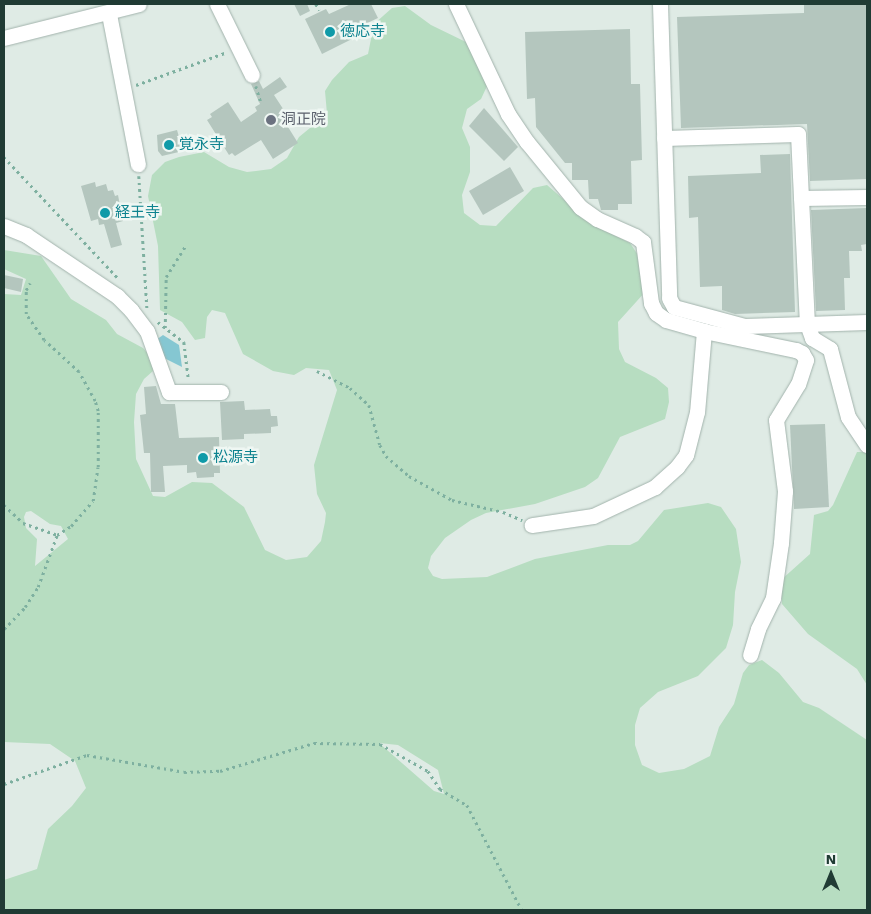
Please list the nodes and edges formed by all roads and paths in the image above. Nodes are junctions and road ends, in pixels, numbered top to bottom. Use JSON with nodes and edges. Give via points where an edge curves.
{"nodes":[{"id":1,"x":139,"y":4,"type":"edge"},
{"id":2,"x":217,"y":4,"type":"edge"},
{"id":3,"x":316,"y":4,"type":"edge"},
{"id":4,"x":456,"y":4,"type":"edge"},
{"id":5,"x":660,"y":4,"type":"edge"},
{"id":6,"x":319,"y":10,"type":"dead end"},
{"id":7,"x":108,"y":14,"type":"junction"},
{"id":8,"x":4,"y":38,"type":"edge"},
{"id":9,"x":238,"y":47,"type":"junction"},
{"id":10,"x":252,"y":75,"type":"dead end"},
{"id":11,"x":127,"y":88,"type":"dead end"},
{"id":12,"x":664,"y":138,"type":"junction"},
{"id":13,"x":4,"y":157,"type":"edge"},
{"id":14,"x":138,"y":164,"type":"joint"},
{"id":15,"x":867,"y":197,"type":"edge"},
{"id":16,"x":801,"y":198,"type":"junction"},
{"id":17,"x":4,"y":226,"type":"edge"},
{"id":18,"x":185,"y":246,"type":"dead end"},
{"id":19,"x":121,"y":281,"type":"dead end"},
{"id":20,"x":30,"y":283,"type":"dead end"},
{"id":21,"x":140,"y":302,"type":"dead end"},
{"id":22,"x":147,"y":308,"type":"junction"},
{"id":23,"x":867,"y":322,"type":"edge"},
{"id":24,"x":807,"y":324,"type":"junction"},
{"id":25,"x":165,"y":329,"type":"junction"},
{"id":26,"x":704,"y":331,"type":"junction"},
{"id":27,"x":317,"y":371,"type":"dead end"},
{"id":28,"x":190,"y":392,"type":"junction"},
{"id":29,"x":221,"y":392,"type":"dead end"},
{"id":30,"x":867,"y":445,"type":"edge"},
{"id":31,"x":4,"y":505,"type":"edge"},
{"id":32,"x":532,"y":525,"type":"joint"},
{"id":33,"x":57,"y":535,"type":"junction"},
{"id":34,"x":4,"y":629,"type":"edge"},
{"id":35,"x":750,"y":655,"type":"dead end"},
{"id":36,"x":4,"y":784,"type":"edge"},
{"id":37,"x":522,"y":910,"type":"edge"}],
"edges":[{"from":1,"to":7,"type":"street"},
{"from":2,"to":9,"type":"street"},
{"from":3,"to":6,"type":"path"},
{"from":4,"to":26,"type":"street","via":[[508,114],[527,142],[580,207],[596,219],[643,242],[651,303],[660,317]]},
{"from":5,"to":12,"type":"street"},
{"from":7,"to":8,"type":"street"},
{"from":7,"to":14,"type":"street"},
{"from":9,"to":10,"type":"street"},
{"from":9,"to":11,"type":"path"},
{"from":12,"to":16,"type":"street","via":[[798,134]]},
{"from":12,"to":24,"type":"street","via":[[669,298],[674,307],[745,326]]},
{"from":13,"to":19,"type":"path"},
{"from":14,"to":22,"type":"path"},
{"from":15,"to":16,"type":"street"},
{"from":16,"to":24,"type":"street"},
{"from":17,"to":28,"type":"street","via":[[26,235],[117,296],[147,331],[169,392]]},
{"from":18,"to":25,"type":"path","via":[[166,277]]},
{"from":20,"to":33,"type":"path","via":[[26,290],[26,314],[41,336],[79,372],[98,412],[98,467],[92,501],[71,526]]},
{"from":21,"to":22,"type":"path"},
{"from":22,"to":25,"type":"path"},
{"from":23,"to":24,"type":"street"},
{"from":24,"to":30,"type":"street","via":[[812,338],[830,349],[848,418]]},
{"from":25,"to":28,"type":"path","via":[[184,342]]},
{"from":26,"to":32,"type":"street","via":[[697,412],[686,455],[677,467],[654,487],[593,516]]},
{"from":26,"to":35,"type":"street","via":[[796,350],[806,360],[798,384],[776,420],[785,491],[781,543],[773,598]]},
{"from":27,"to":32,"type":"path","via":[[350,388],[369,405],[380,445],[408,476],[452,500],[503,512]]},
{"from":28,"to":29,"type":"street"},
{"from":31,"to":33,"type":"path","via":[[23,523]]},
{"from":33,"to":34,"type":"path","via":[[38,587]]},
{"from":36,"to":37,"type":"path","via":[[87,755],[184,772],[220,771],[314,743],[380,744],[428,771],[440,789],[467,805]]}]}
